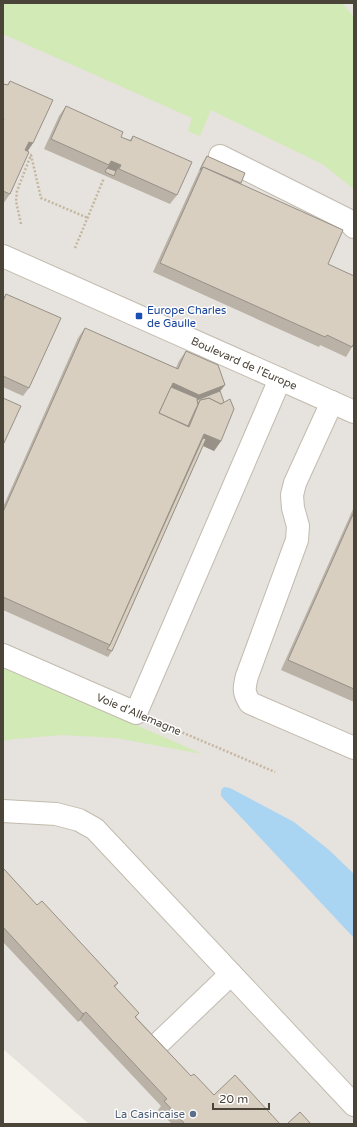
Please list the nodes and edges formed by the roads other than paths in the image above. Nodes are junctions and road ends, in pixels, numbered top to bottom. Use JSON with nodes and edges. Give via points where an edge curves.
{"nodes":[{"id":1,"x":220,"y":156,"type":"dead end"},
{"id":2,"x":354,"y":227,"type":"edge"},
{"id":3,"x":3,"y":256,"type":"edge"},
{"id":4,"x":280,"y":379,"type":"junction"},
{"id":5,"x":332,"y":402,"type":"junction"},
{"id":6,"x":354,"y":412,"type":"edge"},
{"id":7,"x":3,"y":655,"type":"edge"},
{"id":8,"x":354,"y":748,"type":"edge"},
{"id":9,"x":3,"y":811,"type":"edge"},
{"id":10,"x":232,"y":974,"type":"junction"},
{"id":11,"x":161,"y":1041,"type":"dead end"},
{"id":12,"x":354,"y":1104,"type":"edge"}],
"edges":[{"from":1,"to":2,"type":"street","via":[[346,219]]},
{"from":3,"to":4,"type":"street","name":"Boulevard de l'Europe"},
{"from":4,"to":5,"type":"street","name":"Boulevard de l'Europe"},
{"from":4,"to":7,"type":"street","name":"Voie d'Allemagne","via":[[136,713]]},
{"from":5,"to":6,"type":"street","name":"Boulevard de l'Europe"},
{"from":5,"to":8,"type":"street","via":[[295,483],[292,495],[298,526],[297,540],[244,686],[245,695],[250,703]]},
{"from":9,"to":10,"type":"street","via":[[56,814],[79,820],[95,830]]},
{"from":10,"to":11,"type":"street"},
{"from":10,"to":12,"type":"street"}]}
